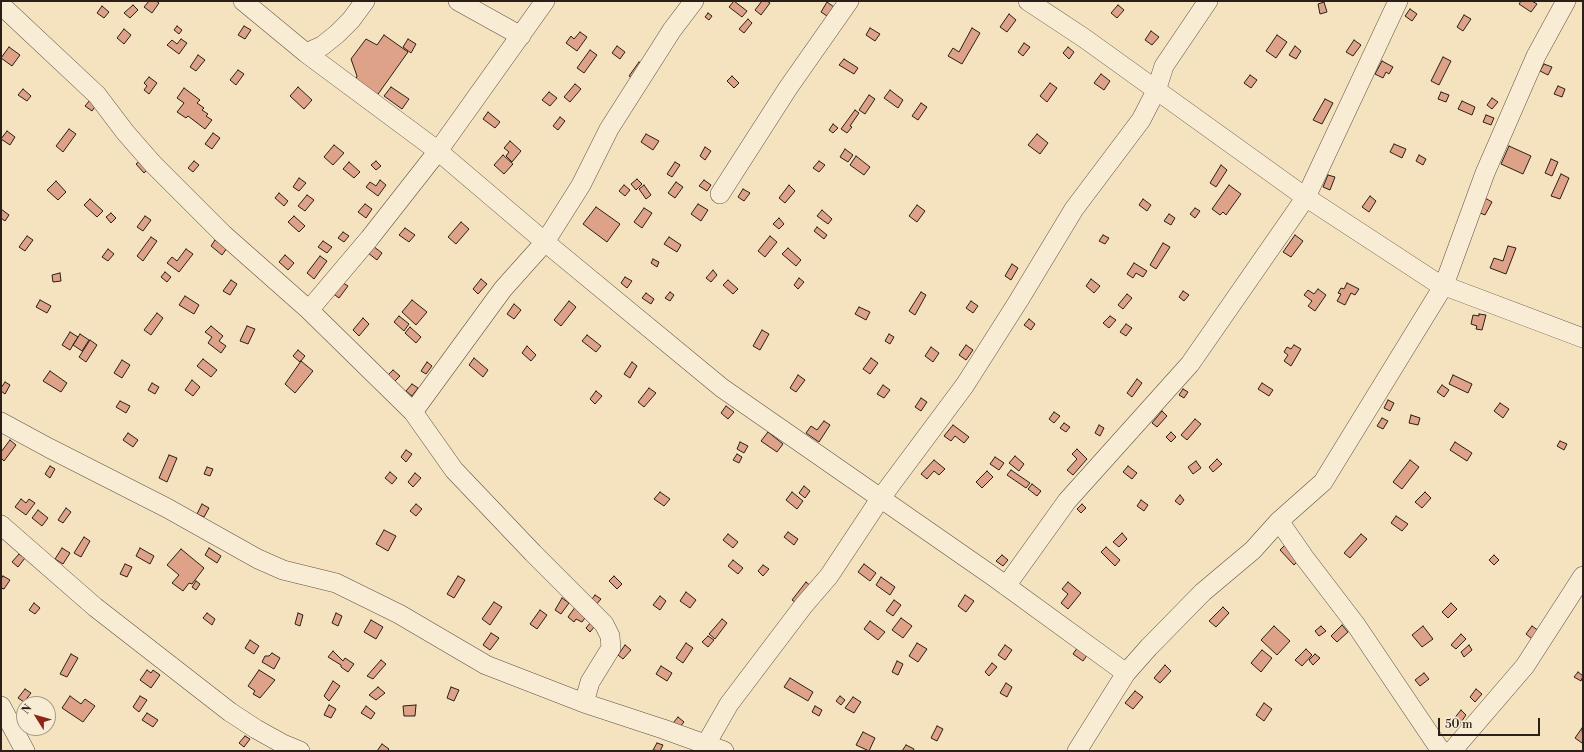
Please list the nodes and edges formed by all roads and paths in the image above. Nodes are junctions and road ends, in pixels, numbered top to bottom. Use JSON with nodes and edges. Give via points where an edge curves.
{"nodes":[{"id":1,"x":243,"y":1,"type":"edge"},
{"id":2,"x":365,"y":1,"type":"edge"},
{"id":3,"x":458,"y":1,"type":"edge"},
{"id":4,"x":545,"y":1,"type":"edge"},
{"id":5,"x":694,"y":1,"type":"edge"},
{"id":6,"x":849,"y":1,"type":"edge"},
{"id":7,"x":1208,"y":1,"type":"edge"},
{"id":8,"x":1398,"y":1,"type":"edge"},
{"id":9,"x":1566,"y":1,"type":"edge"},
{"id":10,"x":1035,"y":3,"type":"edge"},
{"id":11,"x":2,"y":5,"type":"edge"},
{"id":12,"x":521,"y":36,"type":"junction"},
{"id":13,"x":306,"y":53,"type":"junction"},
{"id":14,"x":1156,"y":91,"type":"junction"},
{"id":15,"x":438,"y":151,"type":"junction"},
{"id":16,"x":720,"y":194,"type":"dead end"},
{"id":17,"x":1306,"y":197,"type":"junction"},
{"id":18,"x":544,"y":242,"type":"junction"},
{"id":19,"x":1444,"y":285,"type":"junction"},
{"id":20,"x":309,"y":310,"type":"junction"},
{"id":21,"x":1583,"y":338,"type":"edge"},
{"id":22,"x":413,"y":412,"type":"junction"},
{"id":23,"x":1,"y":422,"type":"edge"},
{"id":24,"x":880,"y":499,"type":"junction"},
{"id":25,"x":1279,"y":521,"type":"junction"},
{"id":26,"x":1,"y":525,"type":"edge"},
{"id":27,"x":1583,"y":576,"type":"edge"},
{"id":28,"x":1006,"y":586,"type":"junction"},
{"id":29,"x":1126,"y":673,"type":"junction"},
{"id":30,"x":584,"y":703,"type":"junction"},
{"id":31,"x":1,"y":706,"type":"edge"},
{"id":32,"x":704,"y":748,"type":"edge"},
{"id":33,"x":25,"y":751,"type":"edge"},
{"id":34,"x":300,"y":751,"type":"edge"},
{"id":35,"x":724,"y":751,"type":"edge"},
{"id":36,"x":1076,"y":751,"type":"edge"},
{"id":37,"x":1441,"y":751,"type":"edge"},
{"id":38,"x":1452,"y":751,"type":"edge"}],
"edges":[{"from":1,"to":13,"type":"street"},
{"from":2,"to":13,"type":"street","via":[[338,34],[322,46]]},
{"from":3,"to":12,"type":"street"},
{"from":4,"to":12,"type":"street"},
{"from":5,"to":18,"type":"street","via":[[672,30],[609,129],[581,185]]},
{"from":6,"to":16,"type":"street","via":[[788,88]]},
{"from":7,"to":14,"type":"street","via":[[1164,66]]},
{"from":8,"to":17,"type":"street"},
{"from":9,"to":19,"type":"street","via":[[1536,56],[1485,173]]},
{"from":10,"to":14,"type":"street"},
{"from":11,"to":20,"type":"street","via":[[97,95],[153,164],[223,234]]},
{"from":12,"to":15,"type":"street"},
{"from":13,"to":15,"type":"street"},
{"from":14,"to":17,"type":"street"},
{"from":14,"to":24,"type":"street","via":[[1141,120],[1074,209],[1024,294],[965,385]]},
{"from":15,"to":18,"type":"street"},
{"from":15,"to":20,"type":"street","via":[[369,240]]},
{"from":17,"to":19,"type":"street","via":[[1437,283]]},
{"from":17,"to":28,"type":"street","via":[[1190,364],[1067,502]]},
{"from":18,"to":22,"type":"street","via":[[504,289]]},
{"from":18,"to":24,"type":"street","via":[[722,388]]},
{"from":19,"to":21,"type":"street"},
{"from":19,"to":25,"type":"street","via":[[1323,482]]},
{"from":20,"to":22,"type":"street"},
{"from":22,"to":30,"type":"street","via":[[454,470],[604,624],[610,636],[611,648],[590,682]]},
{"from":23,"to":30,"type":"street","via":[[167,508],[258,559],[283,570],[336,583],[399,614],[486,666]]},
{"from":24,"to":28,"type":"street"},
{"from":24,"to":32,"type":"street","via":[[829,576],[729,704]]},
{"from":25,"to":29,"type":"street","via":[[1253,550],[1198,597]]},
{"from":25,"to":37,"type":"street","via":[[1356,625]]},
{"from":26,"to":34,"type":"street","via":[[95,608],[230,712],[270,737]]},
{"from":27,"to":38,"type":"street","via":[[1525,666]]},
{"from":28,"to":29,"type":"street"},
{"from":29,"to":36,"type":"street"},
{"from":30,"to":32,"type":"street","via":[[664,729]]},
{"from":31,"to":33,"type":"street"},
{"from":32,"to":35,"type":"street"}]}
